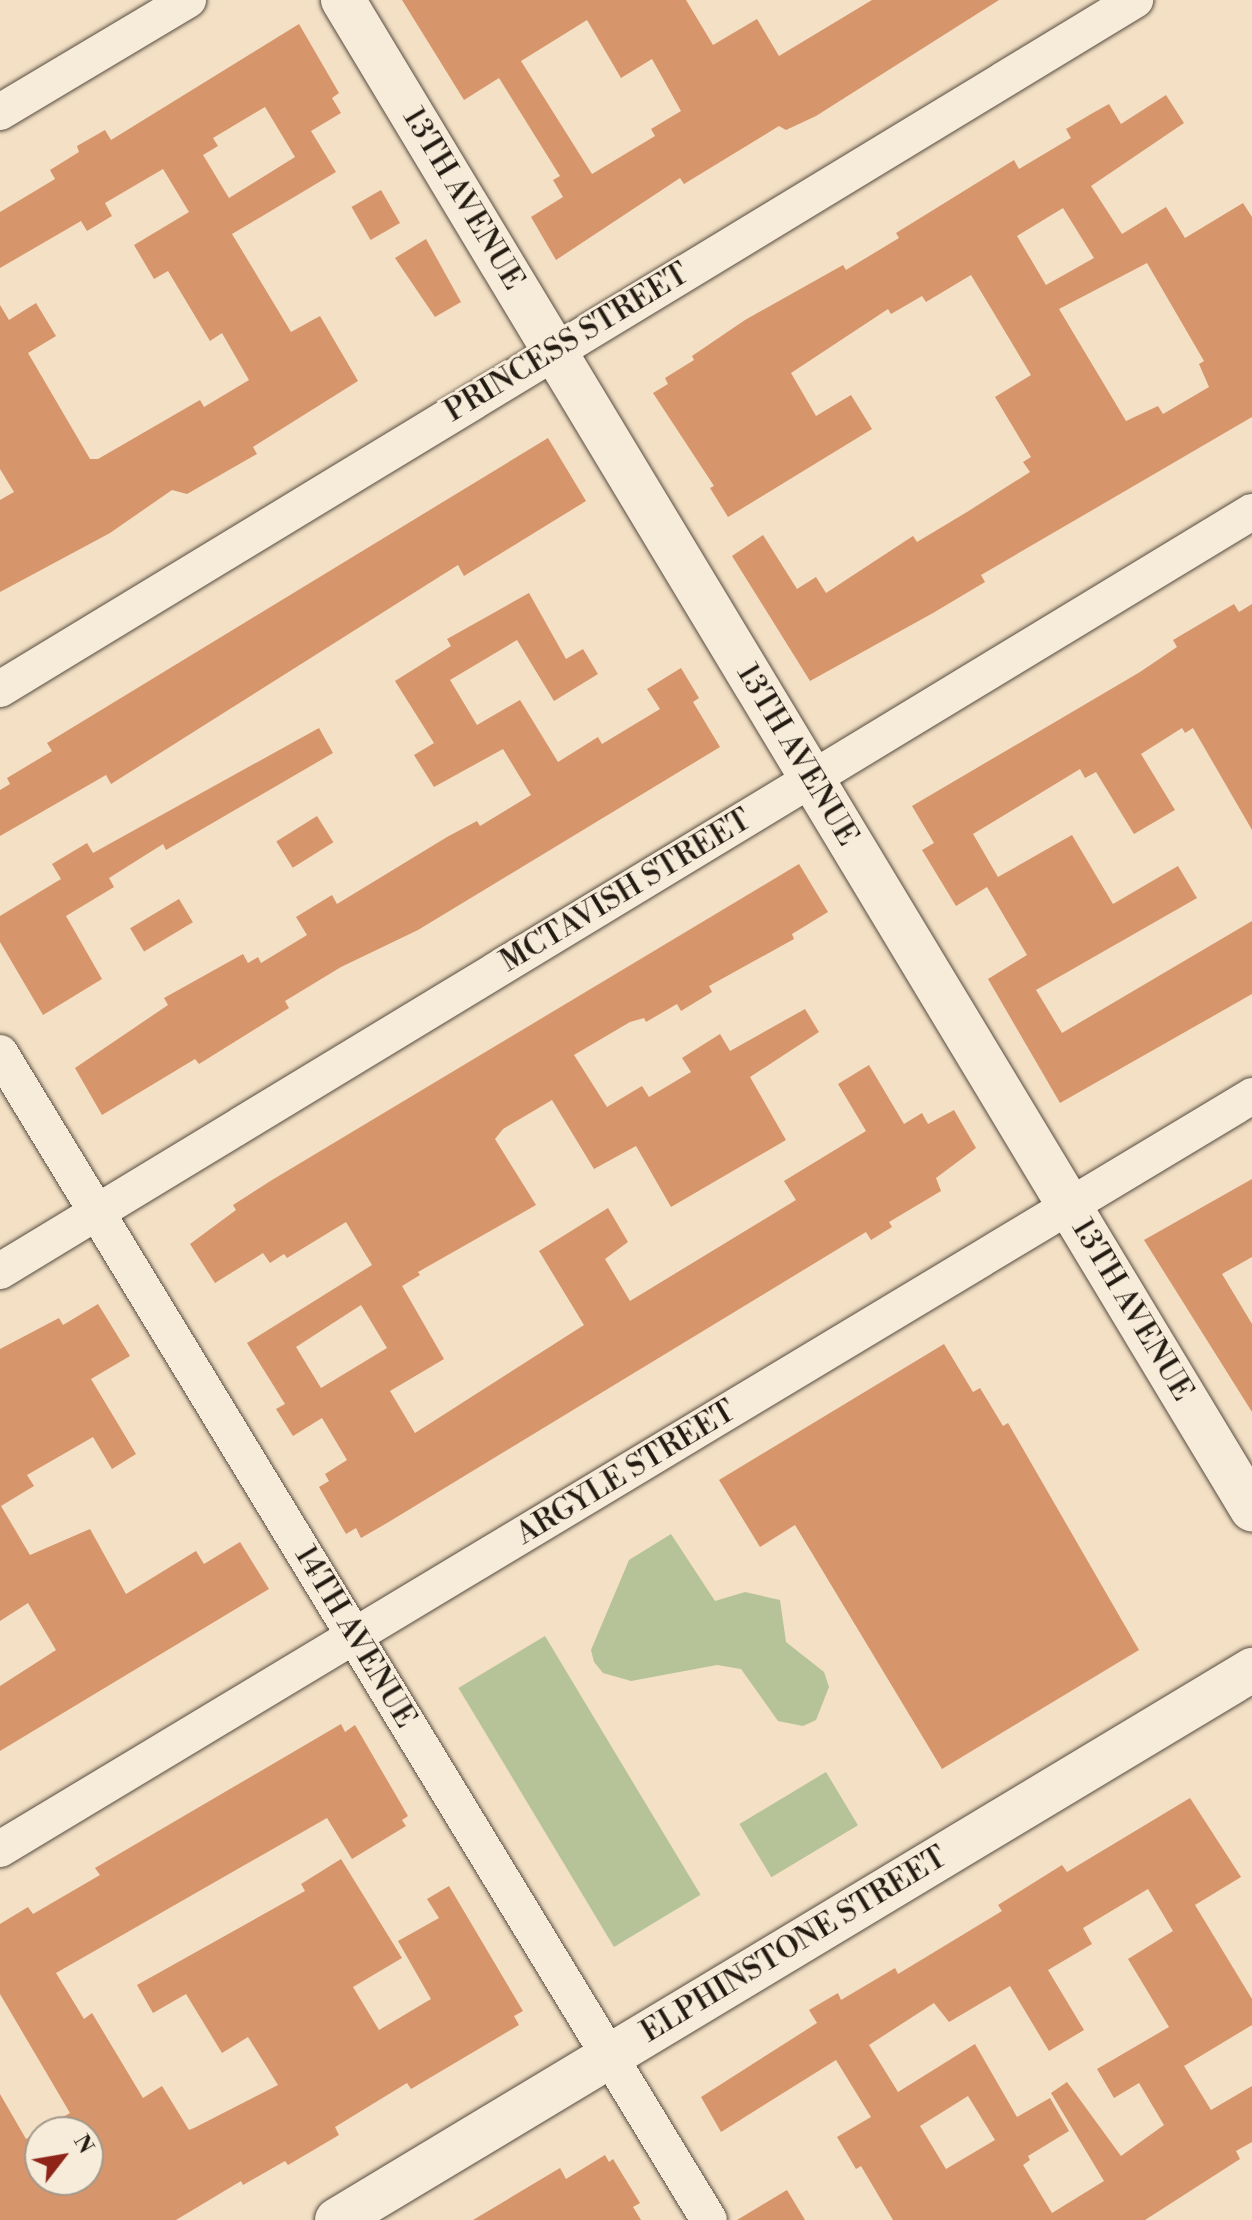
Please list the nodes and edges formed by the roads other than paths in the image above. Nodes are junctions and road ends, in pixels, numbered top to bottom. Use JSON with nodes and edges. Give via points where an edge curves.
{"nodes":[{"id":1,"x":188,"y":0,"type":"edge"},
{"id":2,"x":343,"y":0,"type":"edge"},
{"id":3,"x":1135,"y":0,"type":"edge"},
{"id":4,"x":0,"y":112,"type":"edge"},
{"id":5,"x":554,"y":351,"type":"junction"},
{"id":6,"x":1252,"y":512,"type":"edge"},
{"id":7,"x":0,"y":689,"type":"edge"},
{"id":8,"x":811,"y":778,"type":"junction"},
{"id":9,"x":0,"y":1053,"type":"edge"},
{"id":10,"x":1252,"y":1096,"type":"edge"},
{"id":11,"x":1069,"y":1206,"type":"junction"},
{"id":12,"x":98,"y":1214,"type":"junction"},
{"id":13,"x":0,"y":1271,"type":"edge"},
{"id":14,"x":1252,"y":1509,"type":"edge"},
{"id":15,"x":355,"y":1636,"type":"junction"},
{"id":16,"x":1252,"y":1670,"type":"edge"},
{"id":17,"x":0,"y":1849,"type":"edge"},
{"id":18,"x":609,"y":2056,"type":"junction"},
{"id":19,"x":337,"y":2220,"type":"edge"},
{"id":20,"x":709,"y":2220,"type":"edge"}],
"edges":[{"from":1,"to":4,"type":"street"},
{"from":2,"to":5,"type":"street","name":"13TH AVENUE"},
{"from":3,"to":5,"type":"street","name":"PRINCESS STREET"},
{"from":5,"to":7,"type":"street","name":"PRINCESS STREET"},
{"from":5,"to":8,"type":"street","name":"13TH AVENUE"},
{"from":6,"to":8,"type":"street","name":"MCTAVISH STREET"},
{"from":8,"to":11,"type":"street","name":"13TH AVENUE"},
{"from":8,"to":12,"type":"street","name":"MCTAVISH STREET"},
{"from":9,"to":12,"type":"street","name":"14TH AVENUE"},
{"from":10,"to":11,"type":"street","name":"ARGYLE STREET"},
{"from":11,"to":14,"type":"street","name":"13TH AVENUE"},
{"from":11,"to":15,"type":"street","name":"ARGYLE STREET"},
{"from":12,"to":13,"type":"street","name":"MCTAVISH STREET"},
{"from":12,"to":15,"type":"street","name":"14TH AVENUE"},
{"from":15,"to":17,"type":"street","name":"ARGYLE STREET"},
{"from":15,"to":18,"type":"street","name":"14TH AVENUE"},
{"from":16,"to":18,"type":"street","name":"ELPHINSTONE STREET"},
{"from":18,"to":19,"type":"street","name":"ELPHINSTONE STREET"},
{"from":18,"to":20,"type":"street","name":"14TH AVENUE"}]}
